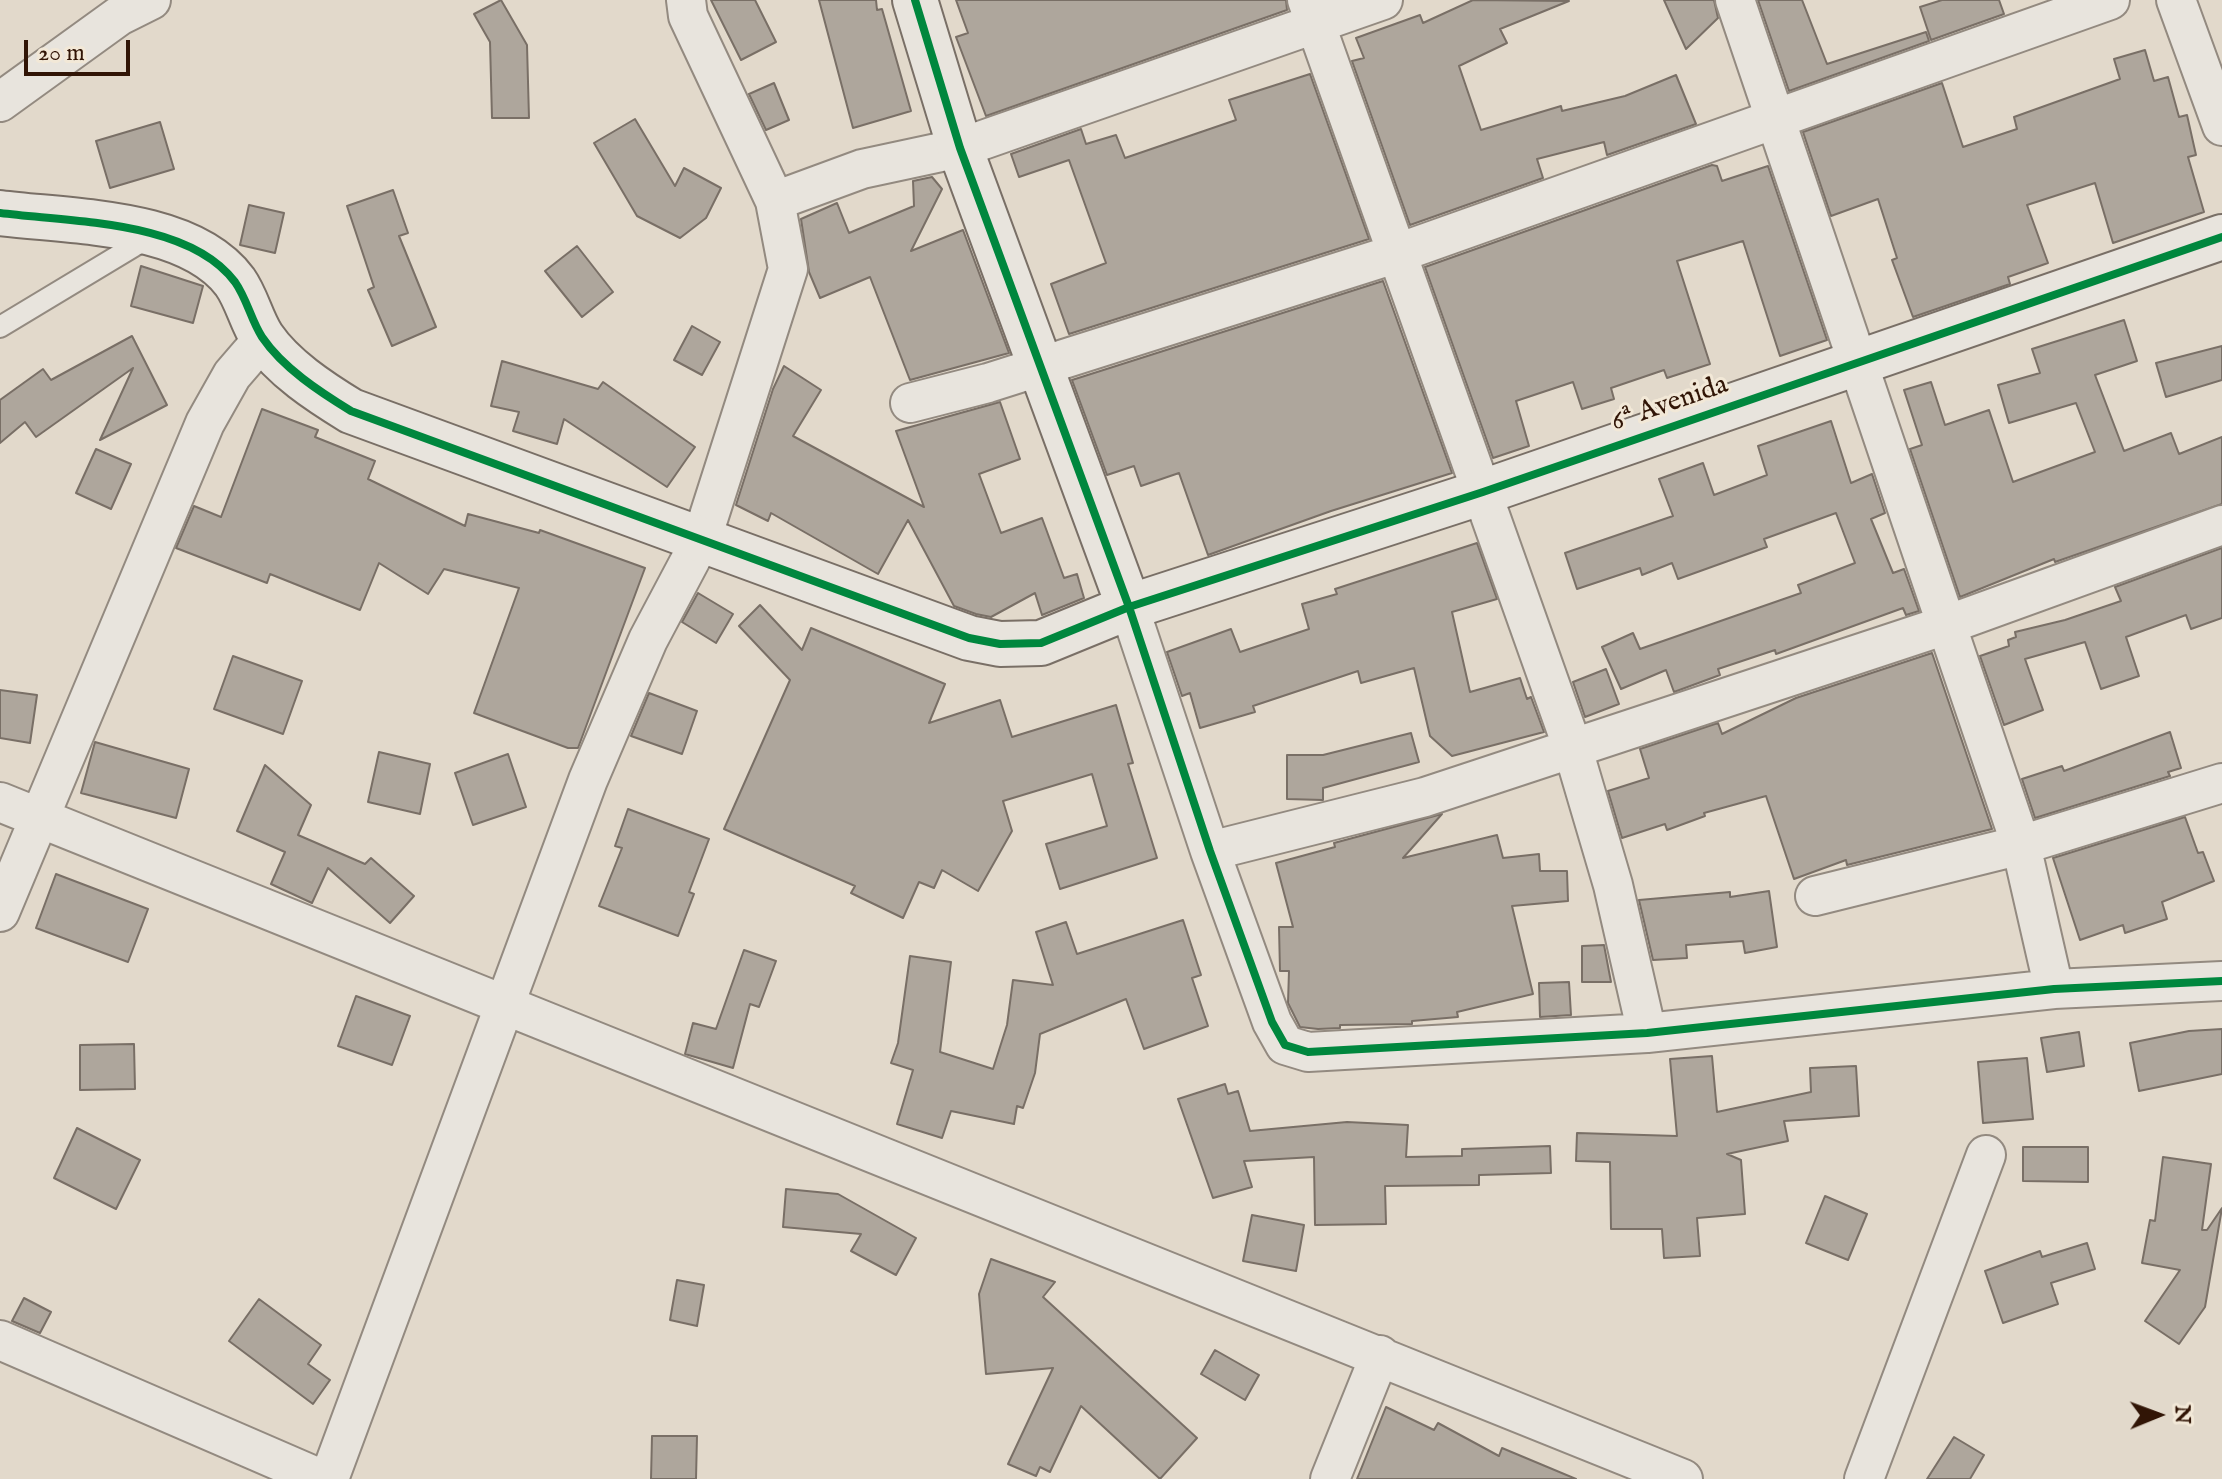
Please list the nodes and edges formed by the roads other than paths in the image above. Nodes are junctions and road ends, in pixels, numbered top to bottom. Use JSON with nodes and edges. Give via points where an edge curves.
{"nodes":[{"id":1,"x":151,"y":0,"type":"edge"},
{"id":2,"x":686,"y":0,"type":"edge"},
{"id":3,"x":915,"y":0,"type":"edge"},
{"id":4,"x":1383,"y":0,"type":"edge"},
{"id":5,"x":1735,"y":0,"type":"edge"},
{"id":6,"x":2110,"y":0,"type":"edge"},
{"id":7,"x":2176,"y":0,"type":"edge"},
{"id":8,"x":1311,"y":12,"type":"edge"},
{"id":9,"x":0,"y":102,"type":"edge"},
{"id":10,"x":1775,"y":119,"type":"junction"},
{"id":11,"x":2222,"y":126,"type":"edge"},
{"id":12,"x":960,"y":148,"type":"junction"},
{"id":13,"x":775,"y":201,"type":"junction"},
{"id":14,"x":0,"y":213,"type":"edge"},
{"id":15,"x":154,"y":234,"type":"junction"},
{"id":16,"x":2222,"y":237,"type":"edge"},
{"id":17,"x":1395,"y":254,"type":"junction"},
{"id":18,"x":0,"y":327,"type":"edge"},
{"id":19,"x":263,"y":339,"type":"junction"},
{"id":20,"x":1857,"y":364,"type":"junction"},
{"id":21,"x":1043,"y":366,"type":"junction"},
{"id":22,"x":910,"y":403,"type":"dead end"},
{"id":23,"x":1483,"y":492,"type":"junction"},
{"id":24,"x":2222,"y":525,"type":"edge"},
{"id":25,"x":702,"y":538,"type":"junction"},
{"id":26,"x":1129,"y":607,"type":"junction"},
{"id":27,"x":1949,"y":624,"type":"junction"},
{"id":28,"x":1572,"y":746,"type":"junction"},
{"id":29,"x":2222,"y":783,"type":"edge"},
{"id":30,"x":0,"y":802,"type":"edge"},
{"id":31,"x":39,"y":817,"type":"junction"},
{"id":32,"x":2021,"y":845,"type":"junction"},
{"id":33,"x":1210,"y":851,"type":"junction"},
{"id":34,"x":1815,"y":896,"type":"dead end"},
{"id":35,"x":0,"y":912,"type":"edge"},
{"id":36,"x":2222,"y":981,"type":"edge"},
{"id":37,"x":2054,"y":989,"type":"junction"},
{"id":38,"x":504,"y":1004,"type":"junction"},
{"id":39,"x":1647,"y":1033,"type":"junction"},
{"id":40,"x":1986,"y":1155,"type":"dead end"},
{"id":41,"x":0,"y":1340,"type":"edge"},
{"id":42,"x":1380,"y":1355,"type":"junction"},
{"id":43,"x":321,"y":1479,"type":"edge"},
{"id":44,"x":329,"y":1479,"type":"edge"},
{"id":45,"x":1330,"y":1479,"type":"edge"},
{"id":46,"x":1683,"y":1479,"type":"edge"},
{"id":47,"x":1864,"y":1479,"type":"edge"}],
"edges":[{"from":1,"to":9,"type":"street","via":[[119,16]]},
{"from":2,"to":13,"type":"street","via":[[688,16]]},
{"from":3,"to":12,"type":"street"},
{"from":4,"to":8,"type":"street"},
{"from":5,"to":10,"type":"street"},
{"from":6,"to":10,"type":"street"},
{"from":7,"to":11,"type":"street"},
{"from":8,"to":12,"type":"street"},
{"from":8,"to":17,"type":"street"},
{"from":10,"to":17,"type":"street"},
{"from":10,"to":20,"type":"street"},
{"from":12,"to":13,"type":"street","via":[[862,169]]},
{"from":12,"to":21,"type":"street"},
{"from":13,"to":25,"type":"street","via":[[788,269]]},
{"from":14,"to":15,"type":"street","name":"6ª Avenida"},
{"from":15,"to":18,"type":"lane"},
{"from":15,"to":19,"type":"street","name":"6ª Avenida","via":[[199,250],[234,282]]},
{"from":16,"to":20,"type":"street","name":"6ª Avenida"},
{"from":17,"to":21,"type":"street"},
{"from":17,"to":23,"type":"street"},
{"from":19,"to":25,"type":"street","name":"6ª Avenida","via":[[313,388],[351,411]]},
{"from":19,"to":31,"type":"street","via":[[232,375],[205,423]]},
{"from":20,"to":23,"type":"street","name":"6ª Avenida"},
{"from":20,"to":27,"type":"street"},
{"from":21,"to":22,"type":"street"},
{"from":21,"to":26,"type":"street"},
{"from":23,"to":26,"type":"street","name":"6ª Avenida"},
{"from":23,"to":28,"type":"street"},
{"from":24,"to":27,"type":"street"},
{"from":25,"to":26,"type":"street","name":"6ª Avenida","via":[[969,638],[1000,644],[1041,643]]},
{"from":25,"to":38,"type":"street","via":[[648,640],[594,766]]},
{"from":26,"to":33,"type":"street"},
{"from":27,"to":28,"type":"street"},
{"from":27,"to":32,"type":"street"},
{"from":28,"to":33,"type":"street","via":[[1425,797]]},
{"from":28,"to":39,"type":"street","via":[[1613,885]]},
{"from":29,"to":32,"type":"street"},
{"from":30,"to":31,"type":"street"},
{"from":31,"to":35,"type":"street"},
{"from":31,"to":38,"type":"street"},
{"from":32,"to":34,"type":"street"},
{"from":32,"to":37,"type":"street"},
{"from":33,"to":39,"type":"street","via":[[1285,1045],[1308,1052]]},
{"from":36,"to":37,"type":"street"},
{"from":37,"to":39,"type":"street"},
{"from":38,"to":42,"type":"street"},
{"from":38,"to":44,"type":"street"},
{"from":40,"to":47,"type":"street"},
{"from":41,"to":43,"type":"street"},
{"from":42,"to":45,"type":"street"},
{"from":42,"to":46,"type":"street"}]}
